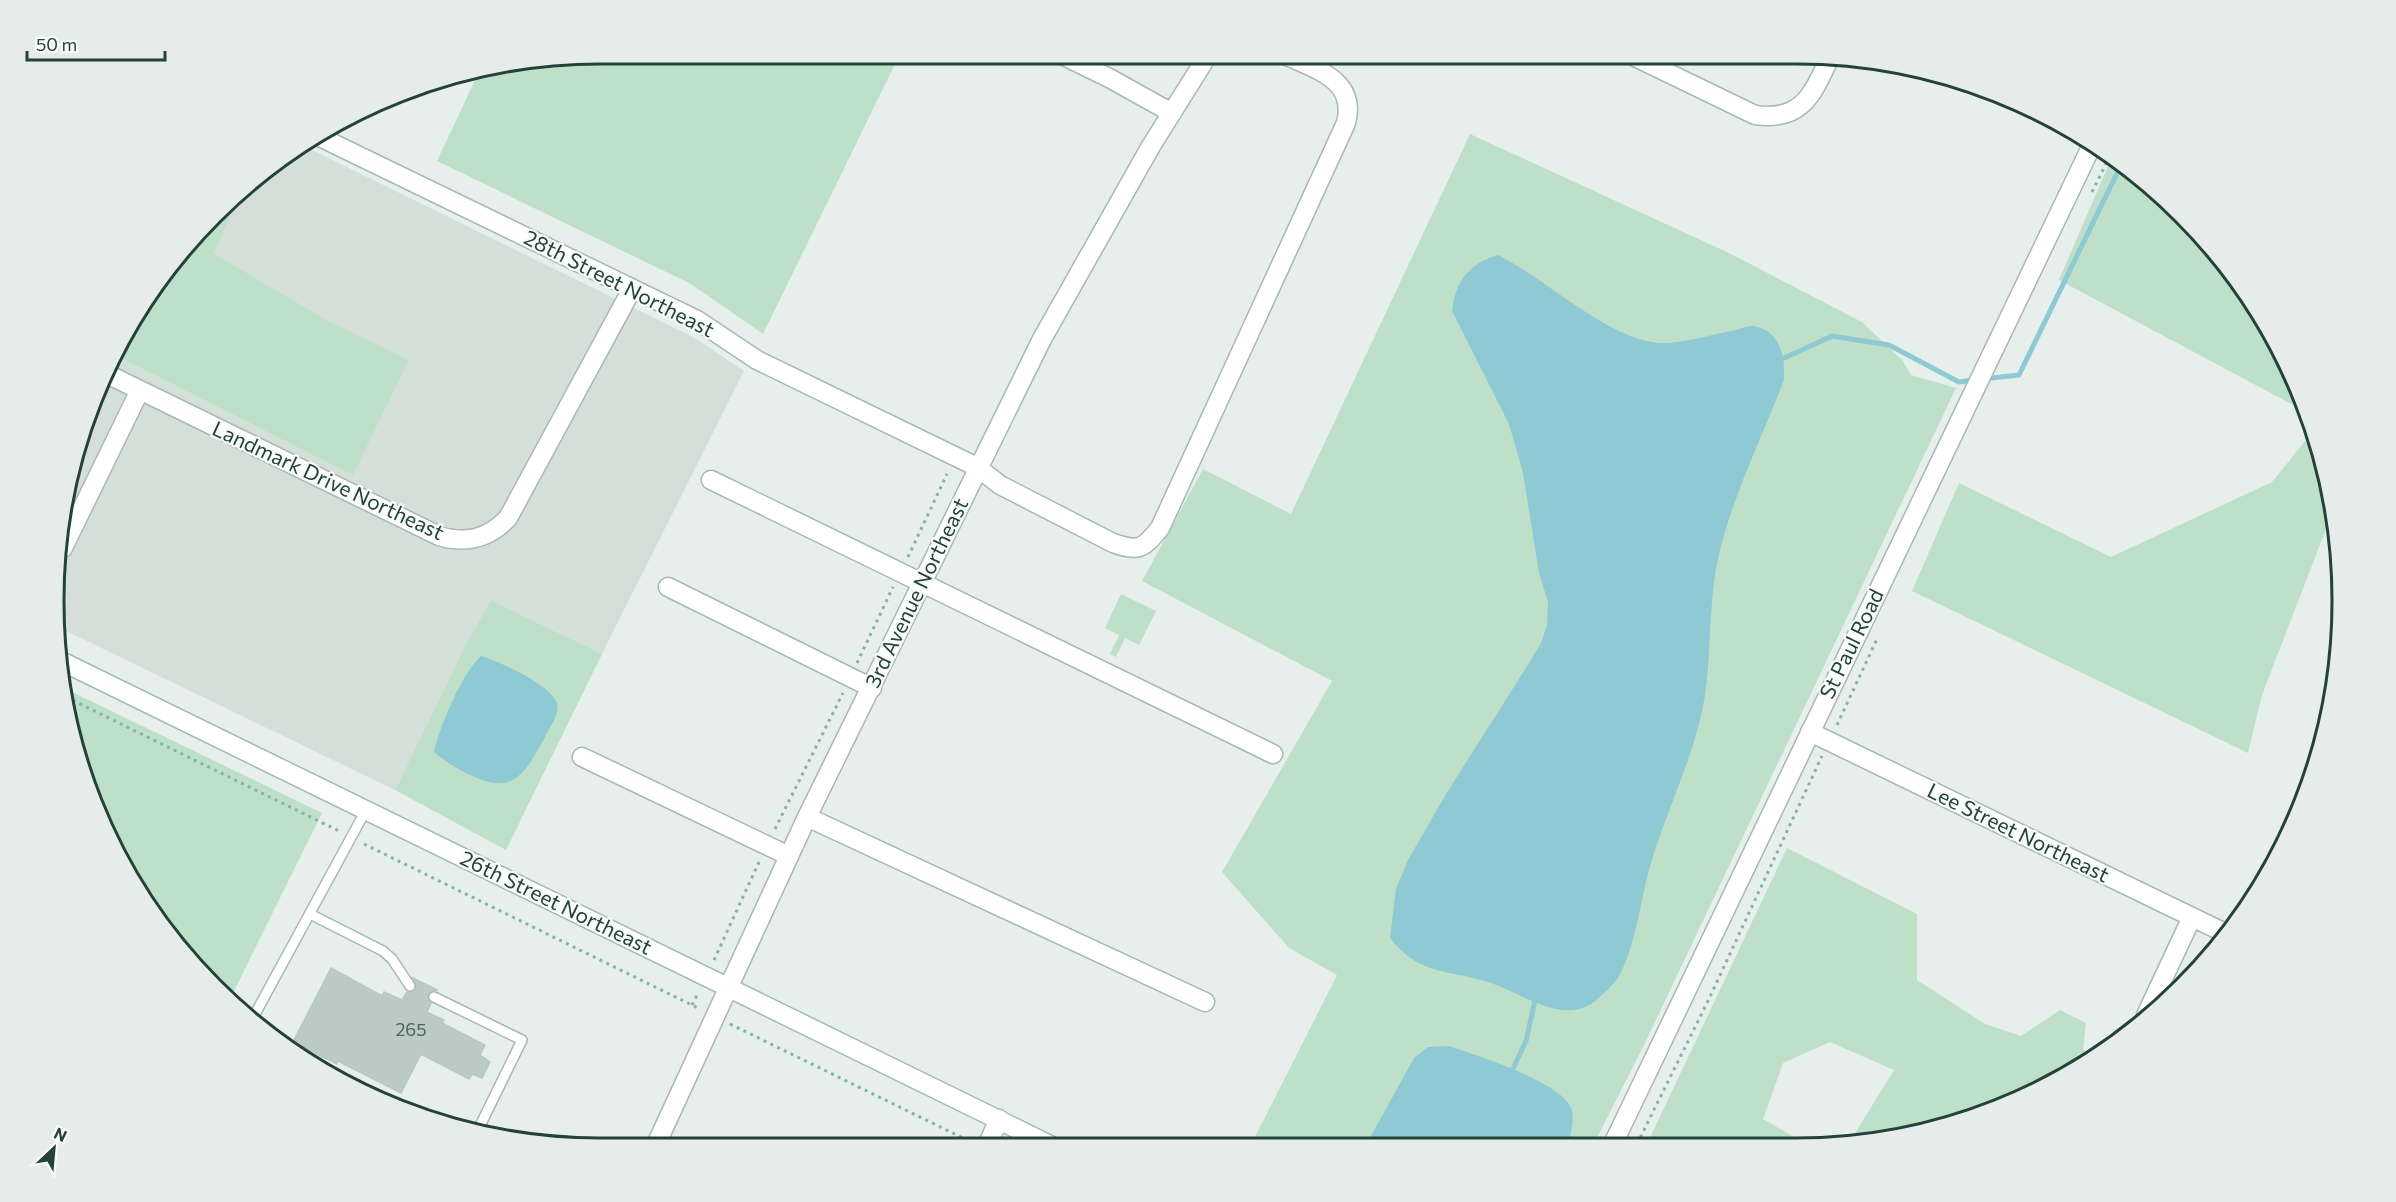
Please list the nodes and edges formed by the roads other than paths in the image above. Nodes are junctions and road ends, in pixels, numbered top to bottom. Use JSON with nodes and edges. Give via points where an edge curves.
{"nodes":[{"id":1,"x":1080,"y":64,"type":"edge"},
{"id":2,"x":1202,"y":64,"type":"edge"},
{"id":3,"x":1303,"y":64,"type":"edge"},
{"id":4,"x":1650,"y":64,"type":"edge"},
{"id":5,"x":1826,"y":66,"type":"edge"},
{"id":6,"x":1172,"y":113,"type":"junction"},
{"id":7,"x":326,"y":140,"type":"edge"},
{"id":8,"x":2089,"y":152,"type":"edge"},
{"id":9,"x":632,"y":289,"type":"junction"},
{"id":10,"x":114,"y":377,"type":"edge"},
{"id":11,"x":140,"y":390,"type":"junction"},
{"id":12,"x":977,"y":467,"type":"junction"},
{"id":13,"x":711,"y":480,"type":"dead end"},
{"id":14,"x":73,"y":510,"type":"edge"},
{"id":15,"x":922,"y":583,"type":"junction"},
{"id":16,"x":668,"y":587,"type":"dead end"},
{"id":17,"x":68,"y":665,"type":"edge"},
{"id":18,"x":872,"y":688,"type":"junction"},
{"id":19,"x":1810,"y":732,"type":"junction"},
{"id":20,"x":1273,"y":754,"type":"dead end"},
{"id":21,"x":582,"y":757,"type":"dead end"},
{"id":22,"x":366,"y":810,"type":"junction"},
{"id":23,"x":807,"y":817,"type":"junction"},
{"id":24,"x":789,"y":856,"type":"junction"},
{"id":25,"x":310,"y":914,"type":"junction"},
{"id":26,"x":2192,"y":917,"type":"junction"},
{"id":27,"x":2219,"y":930,"type":"edge"},
{"id":28,"x":410,"y":986,"type":"dead end"},
{"id":29,"x":727,"y":987,"type":"junction"},
{"id":30,"x":434,"y":997,"type":"dead end"},
{"id":31,"x":2153,"y":1000,"type":"edge"},
{"id":32,"x":1204,"y":1002,"type":"dead end"},
{"id":33,"x":256,"y":1012,"type":"edge"},
{"id":34,"x":999,"y":1119,"type":"junction"},
{"id":35,"x":481,"y":1124,"type":"edge"},
{"id":36,"x":659,"y":1138,"type":"edge"},
{"id":37,"x":991,"y":1138,"type":"edge"},
{"id":38,"x":1036,"y":1138,"type":"edge"},
{"id":39,"x":1615,"y":1138,"type":"edge"}],
"edges":[{"from":1,"to":6,"type":"street"},
{"from":2,"to":6,"type":"street","name":"3rd Avenue Northeast"},
{"from":3,"to":12,"type":"street","name":"28th Street Northeast","via":[[1335,80],[1345,93],[1350,109],[1346,123],[1160,528],[1144,546],[1131,549],[1000,485]]},
{"from":4,"to":5,"type":"street","via":[[1755,115],[1770,117],[1785,115],[1808,100]]},
{"from":6,"to":12,"type":"street","name":"3rd Avenue Northeast","via":[[1048,329]]},
{"from":7,"to":9,"type":"street","name":"28th Street Northeast"},
{"from":8,"to":19,"type":"street","name":"St Paul Road"},
{"from":9,"to":11,"type":"street","name":"Landmark Drive Northeast","via":[[507,518],[493,531],[474,539],[439,536]]},
{"from":9,"to":12,"type":"street","name":"28th Street Northeast","via":[[697,320],[757,360]]},
{"from":10,"to":11,"type":"street","name":"Landmark Drive Northeast"},
{"from":11,"to":14,"type":"street"},
{"from":12,"to":15,"type":"street","name":"3rd Avenue Northeast"},
{"from":13,"to":15,"type":"street"},
{"from":15,"to":18,"type":"street","name":"3rd Avenue Northeast"},
{"from":15,"to":20,"type":"street"},
{"from":16,"to":18,"type":"street"},
{"from":17,"to":22,"type":"street","name":"26th Street Northeast"},
{"from":18,"to":23,"type":"street","name":"3rd Avenue Northeast"},
{"from":19,"to":26,"type":"street","name":"Lee Street Northeast"},
{"from":19,"to":39,"type":"street","name":"St Paul Road"},
{"from":21,"to":24,"type":"street"},
{"from":22,"to":25,"type":"lane"},
{"from":22,"to":29,"type":"street","name":"26th Street Northeast"},
{"from":23,"to":24,"type":"street","name":"3rd Avenue Northeast"},
{"from":23,"to":32,"type":"street"},
{"from":24,"to":29,"type":"street","name":"3rd Avenue Northeast"},
{"from":25,"to":28,"type":"lane","via":[[383,951]]},
{"from":25,"to":33,"type":"lane"},
{"from":26,"to":27,"type":"street","name":"Lee Street Northeast"},
{"from":26,"to":31,"type":"street"},
{"from":29,"to":34,"type":"street","name":"26th Street Northeast"},
{"from":29,"to":36,"type":"street","name":"3rd Avenue Northeast"},
{"from":30,"to":35,"type":"lane","via":[[522,1040]]},
{"from":34,"to":37,"type":"street"},
{"from":34,"to":38,"type":"street","name":"26th Street Northeast"}]}
